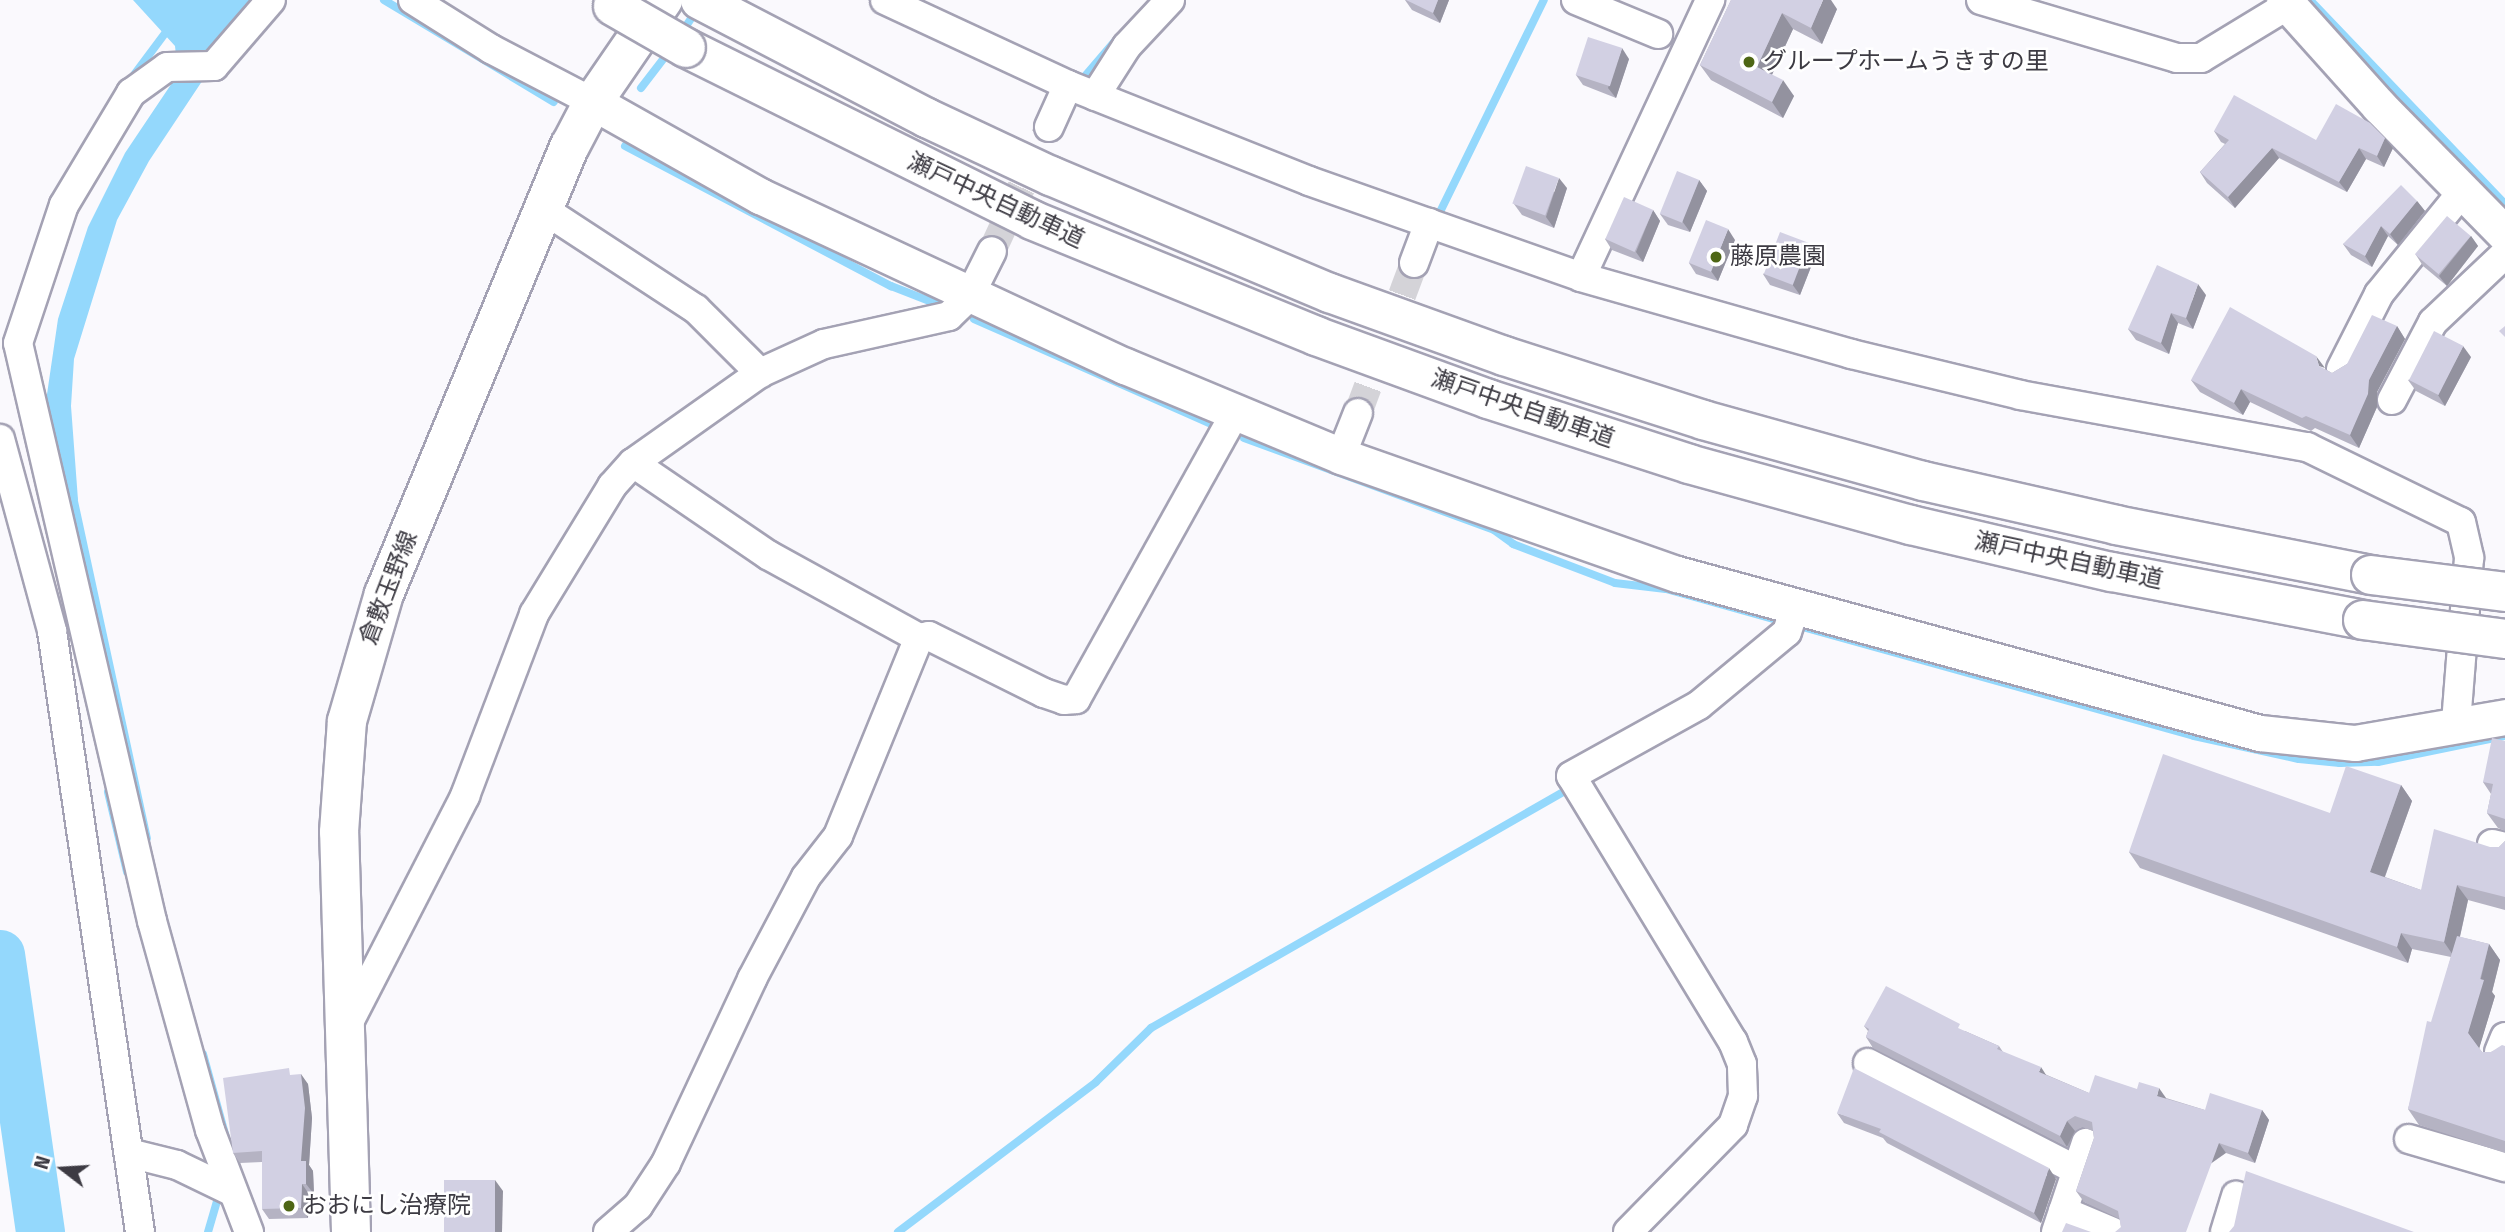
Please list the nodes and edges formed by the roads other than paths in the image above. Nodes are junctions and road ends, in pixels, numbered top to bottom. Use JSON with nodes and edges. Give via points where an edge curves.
{"nodes":[{"id":1,"x":271,"y":0,"type":"edge"},
{"id":2,"x":414,"y":0,"type":"edge"},
{"id":3,"x":663,"y":0,"type":"edge"},
{"id":4,"x":885,"y":0,"type":"edge"},
{"id":5,"x":1170,"y":0,"type":"edge"},
{"id":6,"x":1576,"y":0,"type":"edge"},
{"id":7,"x":1710,"y":0,"type":"edge"},
{"id":8,"x":1981,"y":0,"type":"edge"},
{"id":9,"x":2286,"y":2,"type":"edge"},
{"id":10,"x":607,"y":3,"type":"edge"},
{"id":11,"x":707,"y":4,"type":"edge"},
{"id":12,"x":1658,"y":34,"type":"dead end"},
{"id":13,"x":1068,"y":85,"type":"junction"},
{"id":14,"x":1096,"y":96,"type":"junction"},
{"id":15,"x":593,"y":102,"type":"junction"},
{"id":16,"x":1049,"y":127,"type":"tunnel mouth"},
{"id":17,"x":2463,"y":191,"type":"junction"},
{"id":18,"x":543,"y":209,"type":"junction"},
{"id":19,"x":2500,"y":216,"type":"edge"},
{"id":20,"x":1429,"y":223,"type":"junction"},
{"id":21,"x":992,"y":251,"type":"tunnel mouth"},
{"id":22,"x":2505,"y":254,"type":"edge"},
{"id":23,"x":1413,"y":263,"type":"tunnel mouth"},
{"id":24,"x":1581,"y":276,"type":"junction"},
{"id":25,"x":969,"y":297,"type":"junction"},
{"id":26,"x":2342,"y":369,"type":"edge"},
{"id":27,"x":760,"y":373,"type":"junction"},
{"id":28,"x":2392,"y":400,"type":"dead end"},
{"id":29,"x":1358,"y":413,"type":"tunnel mouth"},
{"id":30,"x":1235,"y":414,"type":"junction"},
{"id":31,"x":0,"y":439,"type":"edge"},
{"id":32,"x":1341,"y":456,"type":"junction"},
{"id":33,"x":634,"y":463,"type":"junction"},
{"id":34,"x":2505,"y":592,"type":"edge"},
{"id":35,"x":1791,"y":620,"type":"junction"},
{"id":36,"x":919,"y":638,"type":"junction"},
{"id":37,"x":2505,"y":639,"type":"edge"},
{"id":38,"x":2505,"y":717,"type":"edge"},
{"id":39,"x":2456,"y":725,"type":"junction"},
{"id":40,"x":347,"y":1026,"type":"junction"},
{"id":41,"x":1868,"y":1063,"type":"dead end"},
{"id":42,"x":2409,"y":1139,"type":"dead end"},
{"id":43,"x":2086,"y":1143,"type":"dead end"},
{"id":44,"x":129,"y":1153,"type":"junction"},
{"id":45,"x":2505,"y":1167,"type":"edge"},
{"id":46,"x":2078,"y":1171,"type":"junction"},
{"id":47,"x":223,"y":1180,"type":"junction"},
{"id":48,"x":2236,"y":1196,"type":"dead end"},
{"id":49,"x":2059,"y":1222,"type":"edge"},
{"id":50,"x":2232,"y":1230,"type":"edge"},
{"id":51,"x":140,"y":1232,"type":"edge"},
{"id":52,"x":248,"y":1232,"type":"edge"},
{"id":53,"x":351,"y":1232,"type":"edge"},
{"id":54,"x":608,"y":1232,"type":"edge"},
{"id":55,"x":1628,"y":1232,"type":"edge"},
{"id":56,"x":2113,"y":1232,"type":"edge"}],
"edges":[{"from":1,"to":47,"type":"street","via":[[214,66],[167,66],[131,93],[64,205],[18,343],[69,548],[136,860]]},
{"from":2,"to":15,"type":"street","via":[[491,49]]},
{"from":3,"to":15,"type":"main road","name":"倉敷玉野線"},
{"from":4,"to":13,"type":"street"},
{"from":5,"to":14,"type":"street","via":[[1127,46]]},
{"from":6,"to":12,"type":"street"},
{"from":7,"to":24,"type":"street"},
{"from":8,"to":9,"type":"street","via":[[2177,58],[2202,58]]},
{"from":9,"to":17,"type":"street"},
{"from":10,"to":37,"type":"main road","name":"瀬戸中央自動車道","bridge":true,"via":[[686,48],[1032,220],[1303,331],[1488,399],[1689,464],[1911,525],[2112,572],[2363,620]]},
{"from":11,"to":34,"type":"main road","name":"瀬戸中央自動車道","bridge":true,"via":[[927,118],[1075,186],[1329,293],[1504,356],[1703,420],[1923,481],[2371,575]]},
{"from":13,"to":14,"type":"street"},
{"from":13,"to":16,"type":"street"},
{"from":14,"to":20,"type":"street"},
{"from":15,"to":18,"type":"main road","name":"倉敷玉野線"},
{"from":15,"to":25,"type":"street","via":[[760,196]]},
{"from":17,"to":19,"type":"street"},
{"from":17,"to":26,"type":"street","via":[[2379,294]]},
{"from":18,"to":27,"type":"street","via":[[696,309]]},
{"from":18,"to":40,"type":"main road","name":"倉敷玉野線","via":[[384,594],[347,721],[339,832]]},
{"from":20,"to":23,"type":"street"},
{"from":20,"to":24,"type":"street"},
{"from":21,"to":25,"type":"street"},
{"from":22,"to":28,"type":"street","via":[[2433,322]]},
{"from":24,"to":39,"type":"street","via":[[1851,354],[2020,395],[2308,447],[2461,522],[2469,558]]},
{"from":25,"to":27,"type":"street","via":[[949,316],[824,344]]},
{"from":25,"to":30,"type":"street"},
{"from":27,"to":33,"type":"street"},
{"from":29,"to":32,"type":"street"},
{"from":30,"to":32,"type":"street"},
{"from":30,"to":36,"type":"street","via":[[1076,699],[1044,693],[929,636]]},
{"from":31,"to":44,"type":"street","via":[[52,631]]},
{"from":32,"to":35,"type":"street","via":[[1677,574]]},
{"from":33,"to":36,"type":"street","via":[[768,555]]},
{"from":33,"to":40,"type":"street","via":[[612,486],[534,614],[465,796],[386,958]]},
{"from":35,"to":39,"type":"street","via":[[2260,733],[2355,743]]},
{"from":35,"to":55,"type":"street","via":[[1699,705],[1571,776],[1742,1064],[1743,1096],[1733,1125]]},
{"from":36,"to":54,"type":"street","via":[[838,836],[806,877],[776,933],[666,1163],[638,1206]]},
{"from":38,"to":39,"type":"street"},
{"from":40,"to":53,"type":"main road","name":"倉敷玉野線"},
{"from":41,"to":46,"type":"street"},
{"from":42,"to":45,"type":"street"},
{"from":43,"to":46,"type":"street"},
{"from":44,"to":47,"type":"street"},
{"from":44,"to":51,"type":"street"},
{"from":46,"to":49,"type":"street"},
{"from":47,"to":52,"type":"street"},
{"from":48,"to":50,"type":"street"},
{"from":49,"to":56,"type":"street"}]}
